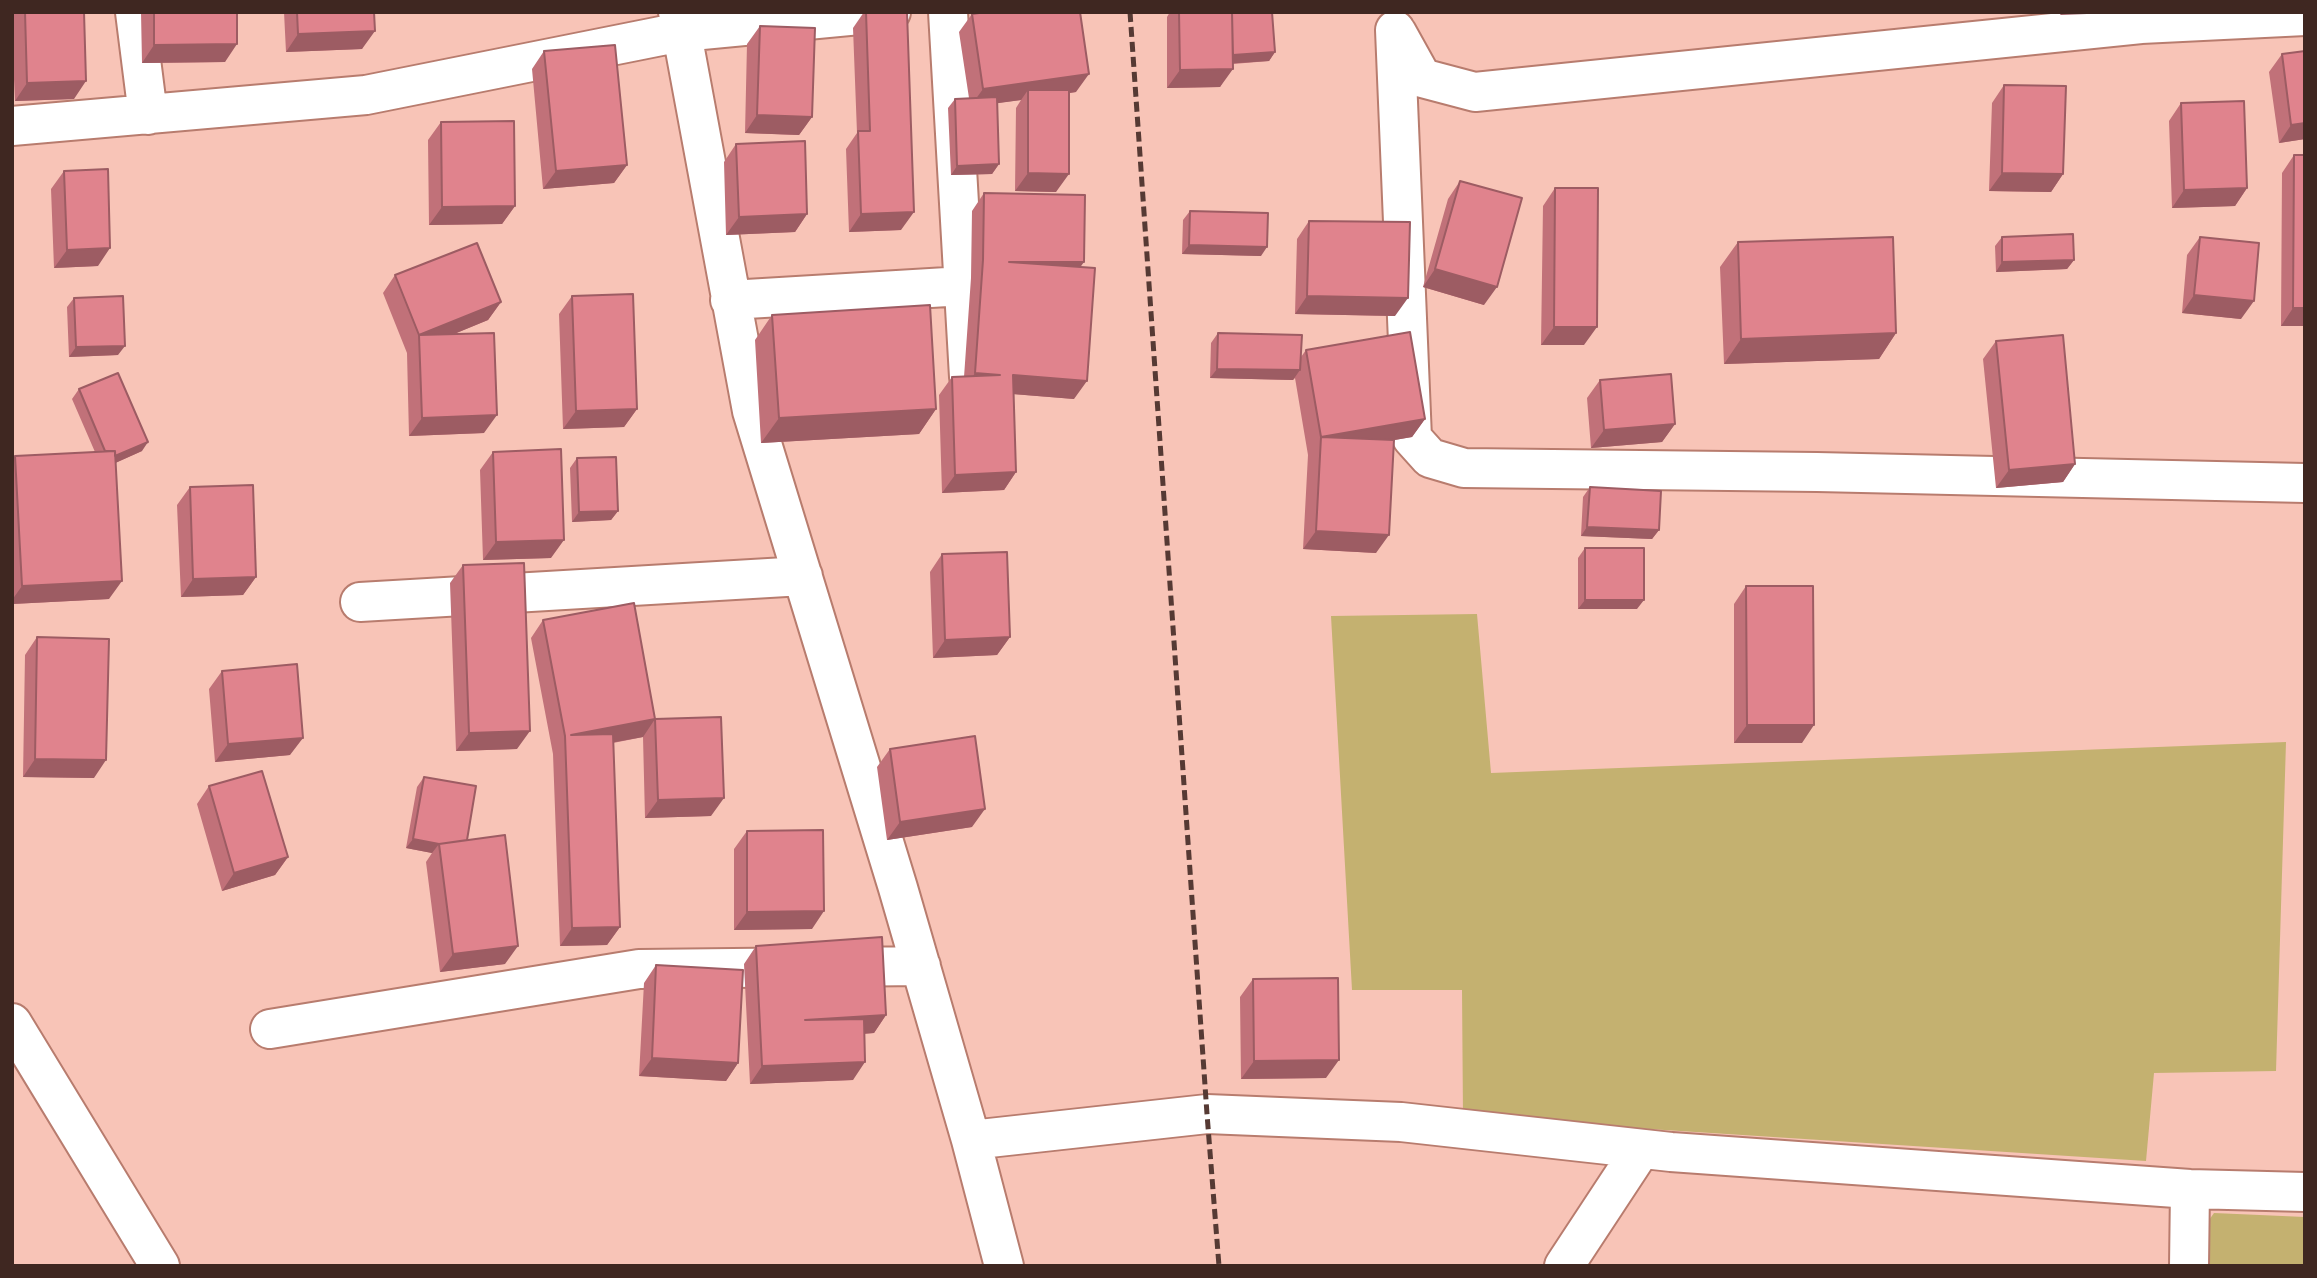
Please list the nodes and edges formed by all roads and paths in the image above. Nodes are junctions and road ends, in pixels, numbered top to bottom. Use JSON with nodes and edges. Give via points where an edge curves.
{"nodes":[{"id":1,"x":135,"y":12,"type":"edge"},
{"id":2,"x":891,"y":12,"type":"edge"},
{"id":3,"x":948,"y":12,"type":"edge"},
{"id":4,"x":2305,"y":16,"type":"edge"},
{"id":5,"x":2141,"y":18,"type":"edge"},
{"id":6,"x":1394,"y":21,"type":"edge"},
{"id":7,"x":680,"y":22,"type":"edge"},
{"id":8,"x":148,"y":115,"type":"junction"},
{"id":9,"x":12,"y":127,"type":"edge"},
{"id":10,"x":964,"y":286,"type":"junction"},
{"id":11,"x":730,"y":300,"type":"junction"},
{"id":12,"x":970,"y":377,"type":"edge"},
{"id":13,"x":2305,"y":483,"type":"edge"},
{"id":14,"x":803,"y":576,"type":"junction"},
{"id":15,"x":360,"y":602,"type":"dead end"},
{"id":16,"x":921,"y":965,"type":"junction"},
{"id":17,"x":12,"y":1023,"type":"edge"},
{"id":18,"x":270,"y":1029,"type":"dead end"},
{"id":19,"x":971,"y":1140,"type":"junction"},
{"id":20,"x":1642,"y":1149,"type":"junction"},
{"id":21,"x":2190,"y":1189,"type":"junction"},
{"id":22,"x":2305,"y":1192,"type":"edge"},
{"id":23,"x":160,"y":1266,"type":"edge"},
{"id":24,"x":1004,"y":1266,"type":"edge"},
{"id":25,"x":1564,"y":1266,"type":"edge"},
{"id":26,"x":2189,"y":1266,"type":"edge"}],
"edges":[{"from":1,"to":8,"type":"street"},
{"from":2,"to":7,"type":"street"},
{"from":3,"to":10,"type":"street"},
{"from":4,"to":5,"type":"street"},
{"from":5,"to":6,"type":"street","via":[[1475,92],[1422,78]]},
{"from":6,"to":13,"type":"street","via":[[1412,438],[1430,458],[1464,468]]},
{"from":7,"to":8,"type":"street","via":[[366,95]]},
{"from":7,"to":11,"type":"street"},
{"from":8,"to":9,"type":"street"},
{"from":10,"to":11,"type":"street"},
{"from":10,"to":12,"type":"street"},
{"from":11,"to":14,"type":"street","via":[[752,411]]},
{"from":14,"to":15,"type":"street"},
{"from":14,"to":16,"type":"street"},
{"from":16,"to":18,"type":"street","via":[[639,969]]},
{"from":16,"to":19,"type":"street"},
{"from":17,"to":23,"type":"street"},
{"from":19,"to":20,"type":"street","via":[[1207,1114],[1401,1122]]},
{"from":19,"to":24,"type":"street"},
{"from":20,"to":21,"type":"street"},
{"from":20,"to":25,"type":"street"},
{"from":21,"to":22,"type":"street"},
{"from":21,"to":26,"type":"street"}]}
